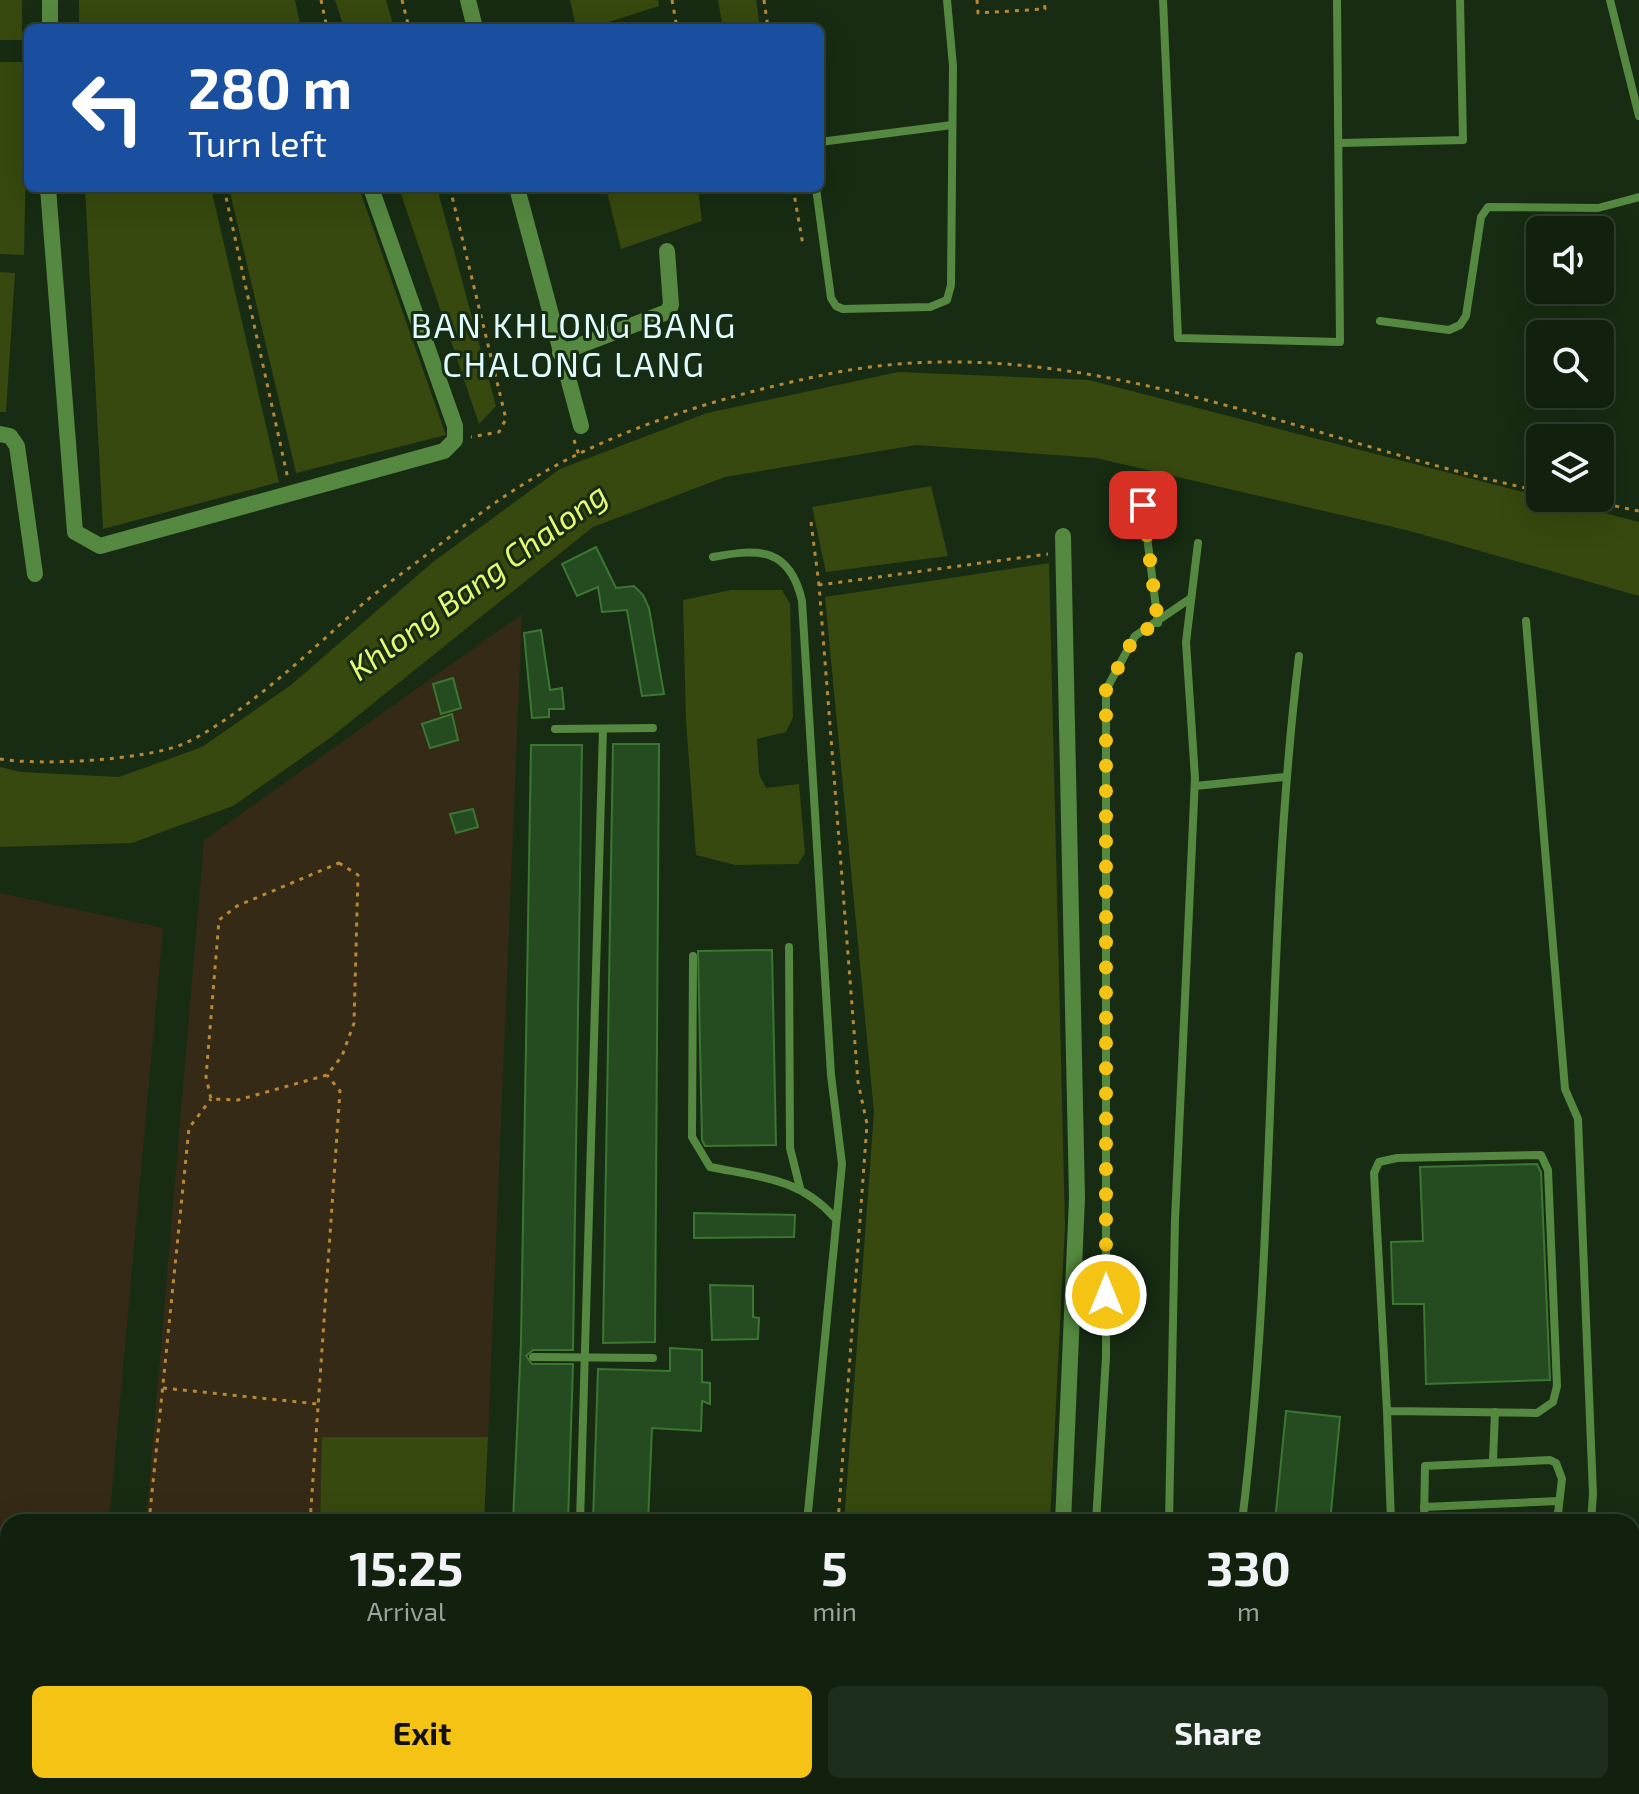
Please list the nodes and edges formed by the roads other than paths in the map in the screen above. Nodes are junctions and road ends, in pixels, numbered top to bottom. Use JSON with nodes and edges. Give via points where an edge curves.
{"nodes":[{"id":1,"x":50,"y":0,"type":"edge"},
{"id":2,"x":468,"y":0,"type":"edge"},
{"id":3,"x":947,"y":0,"type":"edge"},
{"id":4,"x":1163,"y":0,"type":"edge"},
{"id":5,"x":1337,"y":0,"type":"edge"},
{"id":6,"x":1460,"y":0,"type":"edge"},
{"id":7,"x":1610,"y":0,"type":"edge"},
{"id":8,"x":50,"y":24,"type":"edge"},
{"id":9,"x":474,"y":24,"type":"edge"},
{"id":10,"x":1639,"y":116,"type":"edge"},
{"id":11,"x":952,"y":125,"type":"junction"},
{"id":12,"x":824,"y":141,"type":"edge"},
{"id":13,"x":1341,"y":143,"type":"junction"},
{"id":14,"x":48,"y":192,"type":"edge"},
{"id":15,"x":372,"y":192,"type":"edge"},
{"id":16,"x":518,"y":192,"type":"edge"},
{"id":17,"x":817,"y":192,"type":"edge"},
{"id":18,"x":1639,"y":197,"type":"edge"},
{"id":19,"x":667,"y":251,"type":"dead end"},
{"id":20,"x":1380,"y":321,"type":"dead end"},
{"id":21,"x":560,"y":353,"type":"junction"},
{"id":22,"x":581,"y":426,"type":"dead end"},
{"id":23,"x":0,"y":434,"type":"edge"},
{"id":24,"x":1143,"y":505,"type":"dead end"},
{"id":25,"x":1063,"y":536,"type":"dead end"},
{"id":26,"x":1198,"y":543,"type":"dead end"},
{"id":27,"x":713,"y":557,"type":"dead end"},
{"id":28,"x":35,"y":574,"type":"dead end"},
{"id":29,"x":1191,"y":598,"type":"junction"},
{"id":30,"x":1526,"y":621,"type":"dead end"},
{"id":31,"x":1158,"y":623,"type":"junction"},
{"id":32,"x":1299,"y":656,"type":"dead end"},
{"id":33,"x":653,"y":728,"type":"dead end"},
{"id":34,"x":555,"y":729,"type":"dead end"},
{"id":35,"x":603,"y":729,"type":"junction"},
{"id":36,"x":1284,"y":777,"type":"junction"},
{"id":37,"x":1195,"y":786,"type":"junction"},
{"id":38,"x":789,"y":947,"type":"dead end"},
{"id":39,"x":693,"y":956,"type":"dead end"},
{"id":40,"x":800,"y":1188,"type":"junction"},
{"id":41,"x":834,"y":1217,"type":"junction"},
{"id":42,"x":533,"y":1357,"type":"dead end"},
{"id":43,"x":586,"y":1357,"type":"junction"},
{"id":44,"x":653,"y":1358,"type":"dead end"},
{"id":45,"x":1387,"y":1411,"type":"junction"},
{"id":46,"x":1495,"y":1412,"type":"junction"},
{"id":47,"x":1493,"y":1460,"type":"junction"},
{"id":48,"x":1559,"y":1501,"type":"junction"},
{"id":49,"x":1424,"y":1507,"type":"junction"},
{"id":50,"x":580,"y":1514,"type":"edge"},
{"id":51,"x":808,"y":1514,"type":"edge"},
{"id":52,"x":1063,"y":1514,"type":"edge"},
{"id":53,"x":1096,"y":1514,"type":"edge"},
{"id":54,"x":1169,"y":1514,"type":"edge"},
{"id":55,"x":1243,"y":1514,"type":"edge"},
{"id":56,"x":1391,"y":1514,"type":"edge"},
{"id":57,"x":1424,"y":1514,"type":"edge"},
{"id":58,"x":1558,"y":1514,"type":"edge"},
{"id":59,"x":1592,"y":1514,"type":"edge"}],
"edges":[{"from":1,"to":8,"type":"street"},
{"from":2,"to":9,"type":"street"},
{"from":3,"to":11,"type":"lane"},
{"from":4,"to":13,"type":"lane","via":[[1178,338],[1340,342]]},
{"from":5,"to":13,"type":"lane"},
{"from":6,"to":13,"type":"lane","via":[[1463,140]]},
{"from":7,"to":10,"type":"lane"},
{"from":11,"to":12,"type":"lane"},
{"from":11,"to":17,"type":"lane","via":[[947,300],[930,307],[836,306]]},
{"from":14,"to":15,"type":"street","via":[[75,532],[100,546],[444,451],[455,440],[455,426]]},
{"from":16,"to":21,"type":"street"},
{"from":18,"to":20,"type":"lane","via":[[1598,208],[1488,207],[1481,217],[1466,316],[1460,325],[1449,330]]},
{"from":19,"to":21,"type":"street","via":[[667,312]]},
{"from":21,"to":22,"type":"street"},
{"from":23,"to":28,"type":"street","via":[[10,436],[17,446]]},
{"from":24,"to":31,"type":"lane"},
{"from":25,"to":52,"type":"street","via":[[1077,1198]]},
{"from":26,"to":29,"type":"lane"},
{"from":27,"to":41,"type":"lane","via":[[760,551],[774,557],[793,574],[802,601],[831,1075],[842,1164]]},
{"from":29,"to":31,"type":"lane"},
{"from":29,"to":37,"type":"lane","via":[[1186,642]]},
{"from":30,"to":59,"type":"lane","via":[[1565,1089],[1578,1119]]},
{"from":31,"to":53,"type":"lane","via":[[1135,636],[1106,690],[1106,1357]]},
{"from":32,"to":36,"type":"lane"},
{"from":33,"to":35,"type":"lane"},
{"from":34,"to":35,"type":"lane"},
{"from":35,"to":43,"type":"lane"},
{"from":36,"to":37,"type":"lane"},
{"from":36,"to":55,"type":"lane","via":[[1257,1404]]},
{"from":37,"to":54,"type":"lane","via":[[1175,1220]]},
{"from":38,"to":40,"type":"lane","via":[[790,1148]]},
{"from":39,"to":40,"type":"lane","via":[[692,1137],[710,1167]]},
{"from":40,"to":41,"type":"lane"},
{"from":41,"to":51,"type":"lane"},
{"from":42,"to":43,"type":"lane"},
{"from":43,"to":44,"type":"lane"},
{"from":43,"to":50,"type":"lane"},
{"from":45,"to":46,"type":"lane"},
{"from":45,"to":46,"type":"lane","via":[[1374,1173],[1379,1162],[1528,1152],[1541,1155],[1548,1170],[1557,1386],[1553,1402],[1537,1413]]},
{"from":45,"to":56,"type":"lane"},
{"from":46,"to":47,"type":"lane"},
{"from":47,"to":48,"type":"lane","via":[[1556,1463],[1562,1479]]},
{"from":47,"to":49,"type":"lane","via":[[1425,1466]]},
{"from":48,"to":49,"type":"lane"},
{"from":48,"to":58,"type":"lane"},
{"from":49,"to":57,"type":"lane"}]}
